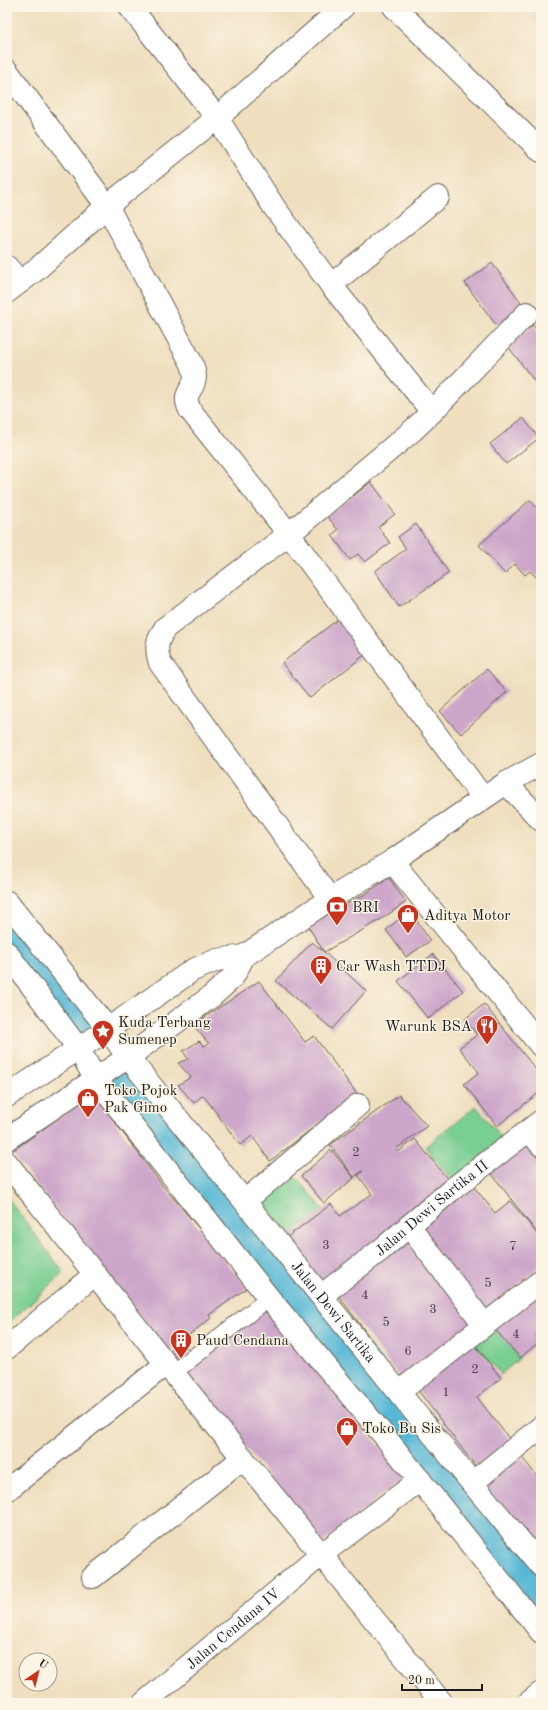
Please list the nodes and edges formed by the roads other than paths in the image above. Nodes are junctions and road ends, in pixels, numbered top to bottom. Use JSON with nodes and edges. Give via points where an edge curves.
{"nodes":[{"id":1,"x":130,"y":7,"type":"edge"},
{"id":2,"x":343,"y":7,"type":"edge"},
{"id":3,"x":394,"y":7,"type":"edge"},
{"id":4,"x":7,"y":71,"type":"edge"},
{"id":5,"x":217,"y":118,"type":"junction"},
{"id":6,"x":541,"y":151,"type":"edge"},
{"id":7,"x":438,"y":197,"type":"dead end"},
{"id":8,"x":107,"y":206,"type":"junction"},
{"id":9,"x":11,"y":280,"type":"edge"},
{"id":10,"x":331,"y":285,"type":"junction"},
{"id":11,"x":527,"y":314,"type":"dead end"},
{"id":12,"x":432,"y":412,"type":"junction"},
{"id":13,"x":289,"y":534,"type":"junction"},
{"id":14,"x":541,"y":764,"type":"edge"},
{"id":15,"x":506,"y":783,"type":"junction"},
{"id":16,"x":483,"y":798,"type":"junction"},
{"id":17,"x":541,"y":820,"type":"edge"},
{"id":18,"x":392,"y":861,"type":"junction"},
{"id":19,"x":330,"y":899,"type":"junction"},
{"id":20,"x":7,"y":902,"type":"edge"},
{"id":21,"x":7,"y":953,"type":"edge"},
{"id":22,"x":244,"y":956,"type":"junction"},
{"id":23,"x":108,"y":1029,"type":"junction"},
{"id":24,"x":541,"y":1046,"type":"edge"},
{"id":25,"x":78,"y":1048,"type":"junction"},
{"id":26,"x":128,"y":1056,"type":"junction"},
{"id":27,"x":95,"y":1078,"type":"junction"},
{"id":28,"x":7,"y":1096,"type":"edge"},
{"id":29,"x":358,"y":1105,"type":"dead end"},
{"id":30,"x":537,"y":1132,"type":"edge"},
{"id":31,"x":7,"y":1139,"type":"edge"},
{"id":32,"x":7,"y":1163,"type":"edge"},
{"id":33,"x":245,"y":1201,"type":"junction"},
{"id":34,"x":409,"y":1226,"type":"junction"},
{"id":35,"x":94,"y":1275,"type":"junction"},
{"id":36,"x":541,"y":1281,"type":"edge"},
{"id":37,"x":322,"y":1295,"type":"junction"},
{"id":38,"x":269,"y":1298,"type":"junction"},
{"id":39,"x":484,"y":1324,"type":"junction"},
{"id":40,"x":7,"y":1348,"type":"edge"},
{"id":41,"x":170,"y":1369,"type":"junction"},
{"id":42,"x":398,"y":1392,"type":"junction"},
{"id":43,"x":541,"y":1427,"type":"edge"},
{"id":44,"x":244,"y":1458,"type":"junction"},
{"id":45,"x":420,"y":1480,"type":"junction"},
{"id":46,"x":472,"y":1483,"type":"junction"},
{"id":47,"x":7,"y":1490,"type":"edge"},
{"id":48,"x":322,"y":1554,"type":"junction"},
{"id":49,"x":541,"y":1566,"type":"edge"},
{"id":50,"x":94,"y":1578,"type":"dead end"},
{"id":51,"x":541,"y":1632,"type":"edge"},
{"id":52,"x":541,"y":1693,"type":"edge"},
{"id":53,"x":144,"y":1703,"type":"edge"},
{"id":54,"x":442,"y":1703,"type":"edge"},
{"id":55,"x":528,"y":1703,"type":"edge"}],
"edges":[{"from":1,"to":5,"type":"street"},
{"from":2,"to":5,"type":"street"},
{"from":3,"to":6,"type":"street"},
{"from":4,"to":8,"type":"street"},
{"from":5,"to":8,"type":"street"},
{"from":5,"to":10,"type":"street","via":[[274,207]]},
{"from":7,"to":10,"type":"street"},
{"from":8,"to":9,"type":"street","via":[[36,270]]},
{"from":8,"to":13,"type":"street","via":[[192,364],[195,377],[187,394],[188,406]]},
{"from":10,"to":12,"type":"street"},
{"from":11,"to":12,"type":"street"},
{"from":12,"to":13,"type":"street"},
{"from":13,"to":16,"type":"street"},
{"from":13,"to":19,"type":"street","via":[[165,628],[156,651],[160,663]]},
{"from":14,"to":15,"type":"street"},
{"from":15,"to":16,"type":"street"},
{"from":15,"to":17,"type":"street"},
{"from":16,"to":18,"type":"street"},
{"from":18,"to":19,"type":"street"},
{"from":18,"to":24,"type":"street"},
{"from":19,"to":22,"type":"street"},
{"from":20,"to":23,"type":"street","name":"Jalan Dewi Sartika"},
{"from":21,"to":25,"type":"street"},
{"from":22,"to":23,"type":"street","via":[[217,960],[193,970]]},
{"from":22,"to":26,"type":"street","via":[[234,977],[212,996]]},
{"from":23,"to":25,"type":"street"},
{"from":23,"to":26,"type":"street","name":"Jalan Dewi Sartika"},
{"from":25,"to":27,"type":"street"},
{"from":25,"to":28,"type":"street"},
{"from":26,"to":27,"type":"street"},
{"from":26,"to":33,"type":"street","name":"Jalan Dewi Sartika"},
{"from":27,"to":31,"type":"street"},
{"from":27,"to":38,"type":"street"},
{"from":29,"to":33,"type":"street"},
{"from":30,"to":34,"type":"street","name":"Jalan Dewi Sartika II","via":[[450,1191]]},
{"from":32,"to":35,"type":"street"},
{"from":33,"to":37,"type":"street","name":"Jalan Dewi Sartika"},
{"from":34,"to":37,"type":"street","name":"Jalan Dewi Sartika II"},
{"from":34,"to":39,"type":"street"},
{"from":35,"to":40,"type":"street"},
{"from":35,"to":41,"type":"street"},
{"from":36,"to":39,"type":"street"},
{"from":37,"to":42,"type":"street","name":"Jalan Dewi Sartika"},
{"from":38,"to":41,"type":"lane"},
{"from":38,"to":45,"type":"street"},
{"from":39,"to":42,"type":"street"},
{"from":41,"to":44,"type":"street"},
{"from":41,"to":47,"type":"street"},
{"from":42,"to":46,"type":"street","name":"Jalan Dewi Sartika"},
{"from":43,"to":46,"type":"street"},
{"from":44,"to":48,"type":"street"},
{"from":44,"to":50,"type":"street"},
{"from":45,"to":48,"type":"street","name":"Jalan Cendana IV"},
{"from":45,"to":51,"type":"street"},
{"from":46,"to":49,"type":"street","name":"Jalan Dewi Sartika"},
{"from":48,"to":53,"type":"street","name":"Jalan Cendana IV"},
{"from":48,"to":54,"type":"street"},
{"from":52,"to":55,"type":"street"}]}
